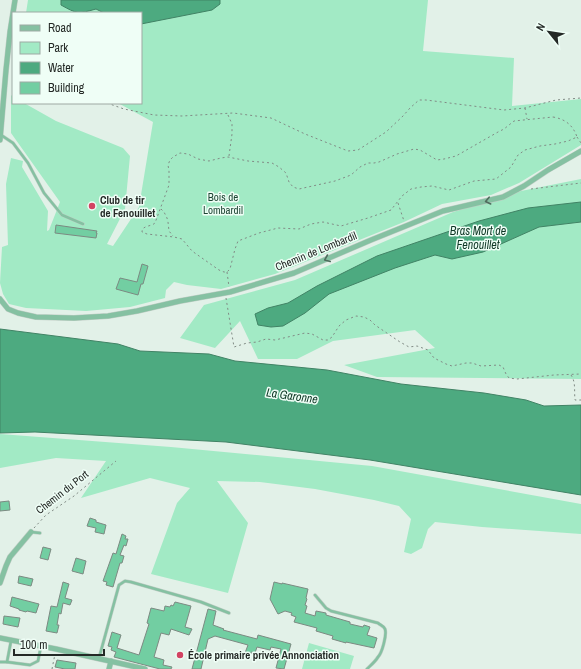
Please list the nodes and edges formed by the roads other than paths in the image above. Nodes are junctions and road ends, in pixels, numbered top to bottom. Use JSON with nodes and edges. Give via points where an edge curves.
{"nodes":[{"id":1,"x":15,"y":0,"type":"edge"},
{"id":2,"x":13,"y":12,"type":"edge"},
{"id":3,"x":12,"y":19,"type":"edge"},
{"id":4,"x":0,"y":137,"type":"edge"},
{"id":5,"x":581,"y":151,"type":"edge"},
{"id":6,"x":83,"y":224,"type":"dead end"},
{"id":7,"x":0,"y":299,"type":"edge"},
{"id":8,"x":31,"y":532,"type":"joint"},
{"id":9,"x":40,"y":533,"type":"dead end"},
{"id":10,"x":0,"y":583,"type":"edge"},
{"id":11,"x":315,"y":595,"type":"dead end"},
{"id":12,"x":229,"y":613,"type":"dead end"},
{"id":13,"x":0,"y":638,"type":"edge"},
{"id":14,"x":11,"y":641,"type":"junction"},
{"id":15,"x":41,"y":646,"type":"junction"},
{"id":16,"x":99,"y":658,"type":"junction"},
{"id":17,"x":111,"y":661,"type":"junction"},
{"id":18,"x":0,"y":662,"type":"edge"},
{"id":19,"x":7,"y":662,"type":"junction"},
{"id":20,"x":120,"y":666,"type":"edge"},
{"id":21,"x":109,"y":669,"type":"edge"},
{"id":22,"x":145,"y":669,"type":"edge"},
{"id":23,"x":367,"y":669,"type":"edge"}],
"edges":[{"from":1,"to":2,"type":"street"},
{"from":3,"to":4,"type":"street"},
{"from":4,"to":6,"type":"lane","via":[[13,143],[28,163],[44,193],[62,215]]},
{"from":5,"to":7,"type":"street","name":"Chemin de Lombardil","one_way":true,"via":[[503,197],[443,211],[294,273],[227,293],[108,316],[74,318],[36,318],[8,309]]},
{"from":8,"to":9,"type":"lane"},
{"from":8,"to":10,"type":"street","via":[[10,557]]},
{"from":11,"to":23,"type":"lane","via":[[331,611],[383,626],[386,634],[381,653]]},
{"from":12,"to":16,"type":"lane","via":[[201,602],[125,581],[119,585]]},
{"from":13,"to":14,"type":"street"},
{"from":14,"to":15,"type":"street"},
{"from":14,"to":19,"type":"lane"},
{"from":15,"to":16,"type":"street"},
{"from":15,"to":19,"type":"lane","via":[[38,662],[30,665]]},
{"from":16,"to":17,"type":"street"},
{"from":17,"to":20,"type":"street"},
{"from":17,"to":21,"type":"street"},
{"from":18,"to":19,"type":"lane"},
{"from":20,"to":22,"type":"street"}]}
